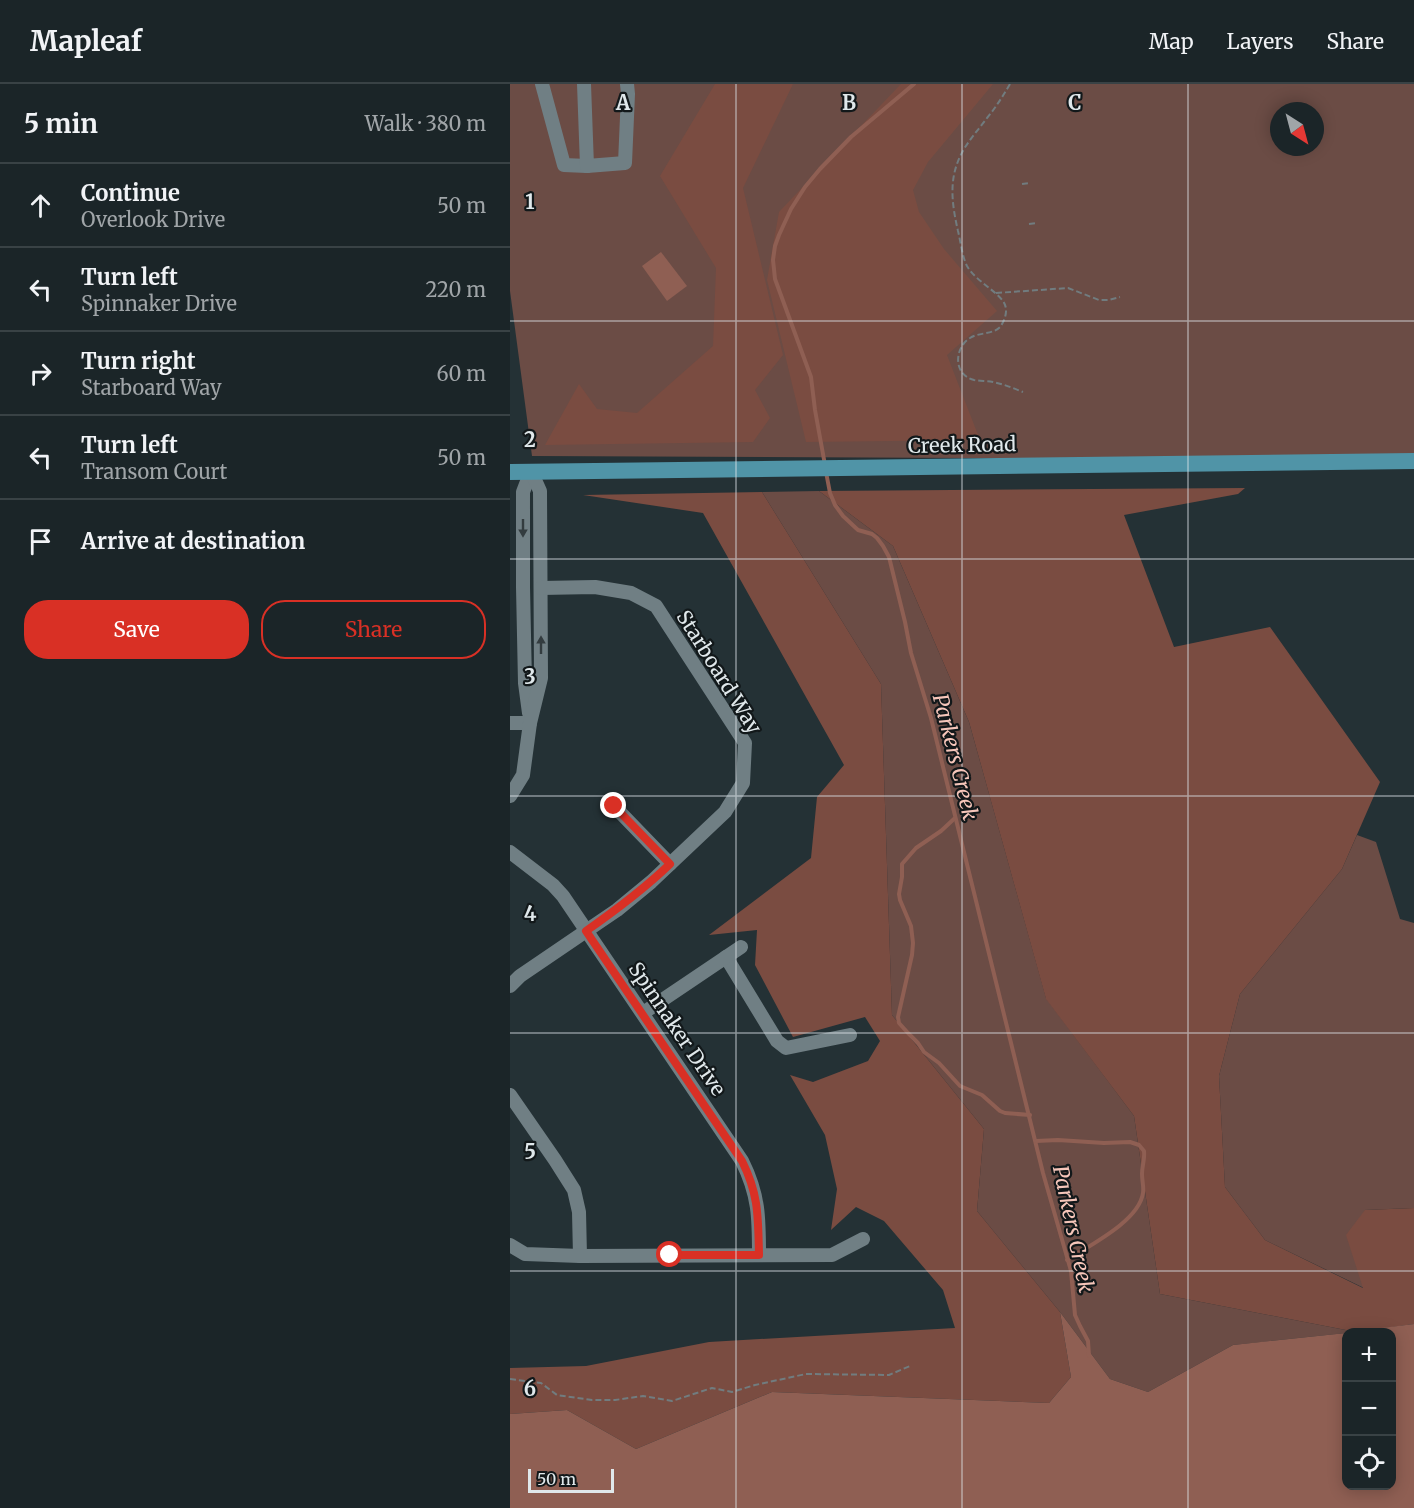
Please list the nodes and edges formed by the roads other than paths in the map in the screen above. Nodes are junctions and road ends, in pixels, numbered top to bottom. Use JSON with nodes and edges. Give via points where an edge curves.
{"nodes":[{"id":1,"x":542,"y":84,"type":"edge"},
{"id":2,"x":584,"y":84,"type":"edge"},
{"id":3,"x":627,"y":84,"type":"edge"},
{"id":4,"x":587,"y":166,"type":"junction"},
{"id":5,"x":1414,"y":460,"type":"edge"},
{"id":6,"x":531,"y":471,"type":"junction"},
{"id":7,"x":510,"y":472,"type":"edge"},
{"id":8,"x":516,"y":587,"type":"edge"},
{"id":9,"x":541,"y":588,"type":"junction"},
{"id":10,"x":510,"y":723,"type":"edge"},
{"id":11,"x":530,"y":723,"type":"junction"},
{"id":12,"x":510,"y":796,"type":"edge"},
{"id":13,"x":614,"y":806,"type":"dead end"},
{"id":14,"x":510,"y":852,"type":"edge"},
{"id":15,"x":670,"y":864,"type":"junction"},
{"id":16,"x":586,"y":931,"type":"junction"},
{"id":17,"x":741,"y":947,"type":"dead end"},
{"id":18,"x":726,"y":957,"type":"junction"},
{"id":19,"x":510,"y":986,"type":"edge"},
{"id":20,"x":643,"y":1013,"type":"junction"},
{"id":21,"x":850,"y":1035,"type":"dead end"},
{"id":22,"x":510,"y":1095,"type":"edge"},
{"id":23,"x":863,"y":1239,"type":"dead end"},
{"id":24,"x":510,"y":1245,"type":"edge"},
{"id":25,"x":759,"y":1255,"type":"junction"},
{"id":26,"x":580,"y":1256,"type":"junction"}],
"edges":[{"from":1,"to":4,"type":"street","via":[[564,165]]},
{"from":2,"to":4,"type":"street"},
{"from":3,"to":4,"type":"street","via":[[625,163]]},
{"from":5,"to":6,"type":"main road","name":"Creek Road"},
{"from":6,"to":7,"type":"main road","name":"Creek Road"},
{"from":6,"to":8,"type":"street","one_way":true,"via":[[523,492]]},
{"from":6,"to":9,"type":"street","via":[[540,491]]},
{"from":8,"to":11,"type":"street"},
{"from":11,"to":9,"type":"street","one_way":true,"via":[[541,678]]},
{"from":9,"to":15,"type":"street","name":"Starboard Way","via":[[595,587],[631,593],[656,606],[745,743],[743,783],[725,812]]},
{"from":10,"to":11,"type":"street"},
{"from":11,"to":12,"type":"street","via":[[523,775]]},
{"from":13,"to":15,"type":"street"},
{"from":14,"to":16,"type":"street","name":"Spinnaker Drive","via":[[553,885]]},
{"from":15,"to":16,"type":"street","name":"Starboard Way"},
{"from":16,"to":19,"type":"street","name":"Starboard Way"},
{"from":16,"to":20,"type":"street","name":"Spinnaker Drive"},
{"from":17,"to":18,"type":"street"},
{"from":18,"to":20,"type":"street"},
{"from":18,"to":21,"type":"street","via":[[777,1041],[786,1048]]},
{"from":20,"to":25,"type":"street","name":"Spinnaker Drive","via":[[751,1178],[758,1207]]},
{"from":22,"to":26,"type":"street","via":[[574,1190]]},
{"from":23,"to":25,"type":"street","via":[[832,1255]]},
{"from":24,"to":26,"type":"street","via":[[525,1254]]},
{"from":25,"to":26,"type":"street"}]}
